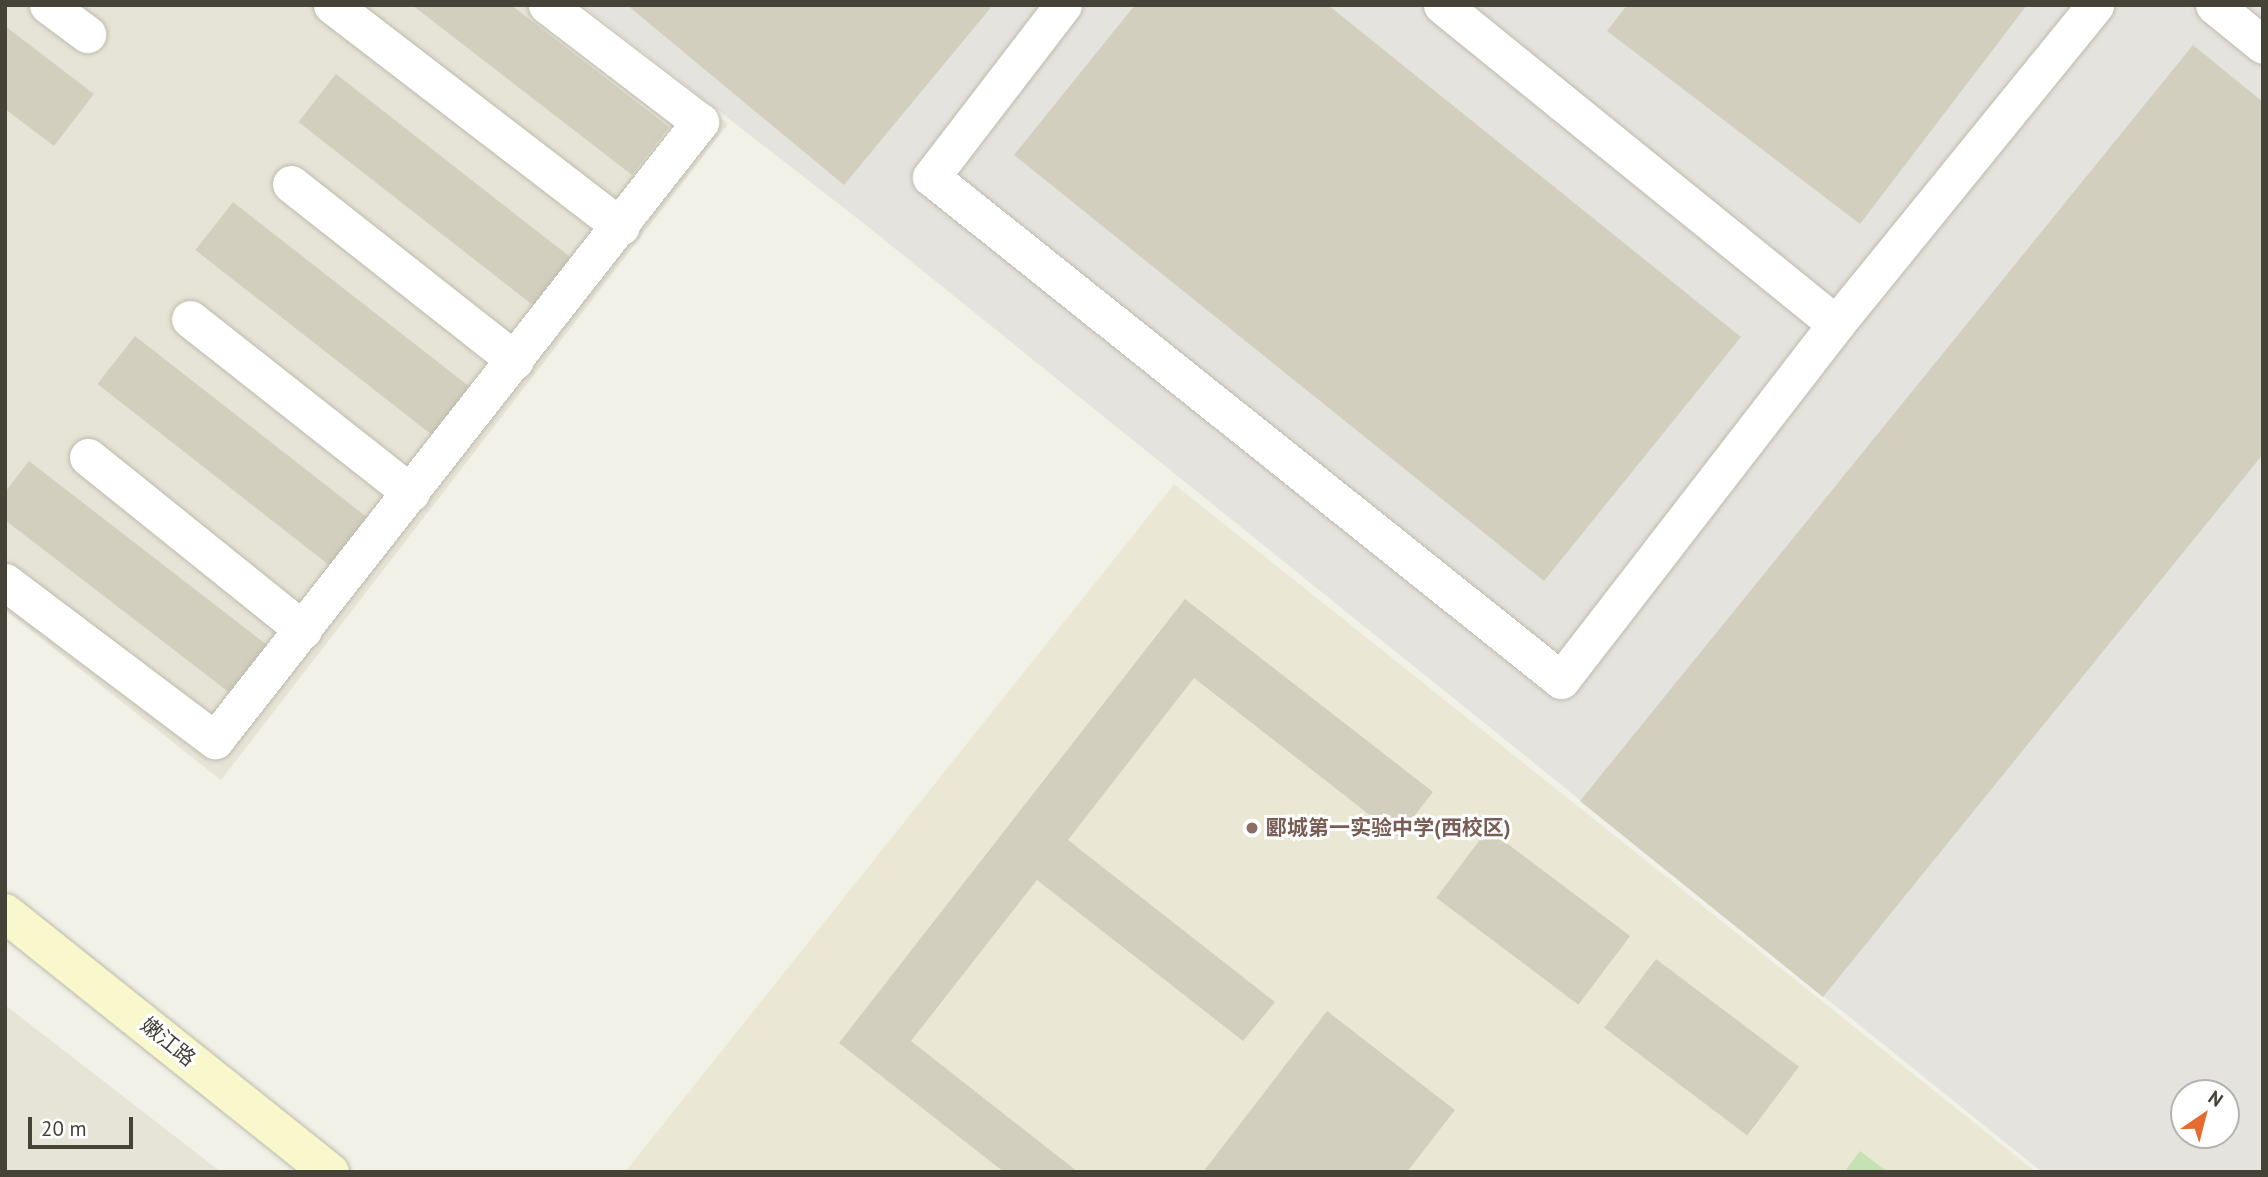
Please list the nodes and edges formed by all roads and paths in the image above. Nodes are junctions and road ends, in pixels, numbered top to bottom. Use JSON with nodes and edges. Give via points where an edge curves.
{"nodes":[{"id":1,"x":48,"y":5,"type":"edge"},
{"id":2,"x":332,"y":5,"type":"edge"},
{"id":3,"x":547,"y":5,"type":"edge"},
{"id":4,"x":1063,"y":5,"type":"edge"},
{"id":5,"x":1442,"y":5,"type":"edge"},
{"id":6,"x":2095,"y":5,"type":"edge"},
{"id":7,"x":2214,"y":5,"type":"edge"},
{"id":8,"x":1481,"y":17,"type":"edge"},
{"id":9,"x":87,"y":34,"type":"dead end"},
{"id":10,"x":2263,"y":45,"type":"edge"},
{"id":11,"x":290,"y":184,"type":"dead end"},
{"id":12,"x":621,"y":227,"type":"junction"},
{"id":13,"x":190,"y":319,"type":"dead end"},
{"id":14,"x":1836,"y":324,"type":"junction"},
{"id":15,"x":515,"y":360,"type":"junction"},
{"id":16,"x":88,"y":457,"type":"dead end"},
{"id":17,"x":411,"y":493,"type":"junction"},
{"id":18,"x":5,"y":582,"type":"edge"},
{"id":19,"x":303,"y":629,"type":"junction"},
{"id":20,"x":5,"y":913,"type":"edge"},
{"id":21,"x":330,"y":1172,"type":"edge"}],
"edges":[{"from":1,"to":9,"type":"street"},
{"from":2,"to":12,"type":"street"},
{"from":3,"to":12,"type":"street","via":[[700,122]]},
{"from":4,"to":14,"type":"street","via":[[931,177],[1561,680]]},
{"from":5,"to":8,"type":"street"},
{"from":6,"to":14,"type":"street"},
{"from":7,"to":10,"type":"street"},
{"from":8,"to":14,"type":"street"},
{"from":11,"to":15,"type":"street"},
{"from":12,"to":15,"type":"street"},
{"from":13,"to":17,"type":"street"},
{"from":15,"to":17,"type":"street"},
{"from":16,"to":19,"type":"street"},
{"from":17,"to":19,"type":"street"},
{"from":18,"to":19,"type":"street","via":[[215,740]]},
{"from":20,"to":21,"type":"street","name":"嫩江路"}]}
